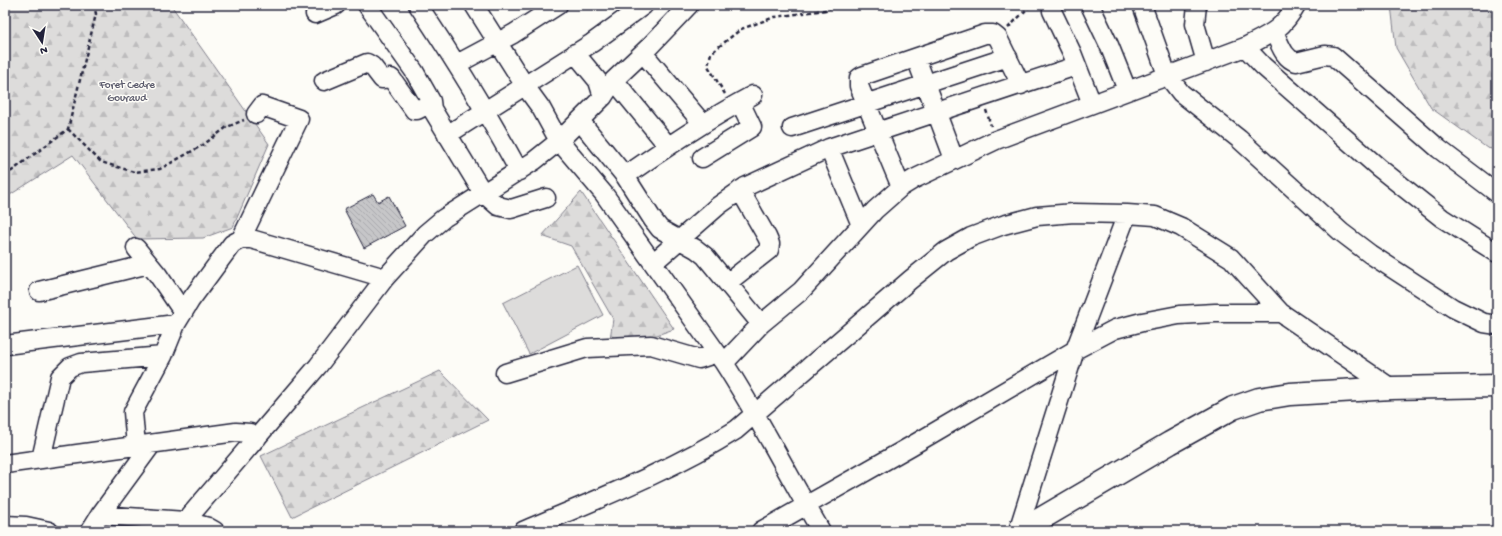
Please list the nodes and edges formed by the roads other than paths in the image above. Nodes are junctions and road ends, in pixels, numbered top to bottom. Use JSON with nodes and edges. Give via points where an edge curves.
{"nodes":[{"id":1,"x":336,"y":5,"type":"edge"},
{"id":2,"x":367,"y":5,"type":"edge"},
{"id":3,"x":418,"y":5,"type":"edge"},
{"id":4,"x":474,"y":5,"type":"edge"},
{"id":5,"x":558,"y":5,"type":"edge"},
{"id":6,"x":644,"y":5,"type":"edge"},
{"id":7,"x":1090,"y":5,"type":"edge"},
{"id":8,"x":1142,"y":5,"type":"edge"},
{"id":9,"x":1197,"y":5,"type":"edge"},
{"id":10,"x":1296,"y":5,"type":"edge"},
{"id":11,"x":682,"y":8,"type":"edge"},
{"id":12,"x":1052,"y":11,"type":"dead end"},
{"id":13,"x":314,"y":14,"type":"dead end"},
{"id":14,"x":1274,"y":32,"type":"junction"},
{"id":15,"x":496,"y":42,"type":"junction"},
{"id":16,"x":1245,"y":47,"type":"junction"},
{"id":17,"x":643,"y":53,"type":"junction"},
{"id":18,"x":575,"y":54,"type":"junction"},
{"id":19,"x":1008,"y":57,"type":"junction"},
{"id":20,"x":916,"y":58,"type":"junction"},
{"id":21,"x":1206,"y":62,"type":"junction"},
{"id":22,"x":457,"y":64,"type":"junction"},
{"id":23,"x":1076,"y":66,"type":"junction"},
{"id":24,"x":1167,"y":75,"type":"junction"},
{"id":25,"x":614,"y":80,"type":"junction"},
{"id":26,"x":324,"y":81,"type":"dead end"},
{"id":27,"x":926,"y":84,"type":"junction"},
{"id":28,"x":1021,"y":85,"type":"junction"},
{"id":29,"x":525,"y":86,"type":"junction"},
{"id":30,"x":1127,"y":90,"type":"junction"},
{"id":31,"x":603,"y":97,"type":"junction"},
{"id":32,"x":431,"y":103,"type":"junction"},
{"id":33,"x":866,"y":104,"type":"junction"},
{"id":34,"x":1092,"y":104,"type":"junction"},
{"id":35,"x":259,"y":110,"type":"road end"},
{"id":36,"x":486,"y":112,"type":"junction"},
{"id":37,"x":937,"y":112,"type":"junction"},
{"id":38,"x":580,"y":121,"type":"junction"},
{"id":39,"x":703,"y":124,"type":"junction"},
{"id":40,"x":792,"y":128,"type":"dead end"},
{"id":41,"x":878,"y":132,"type":"junction"},
{"id":42,"x":447,"y":135,"type":"junction"},
{"id":43,"x":559,"y":141,"type":"junction"},
{"id":44,"x":668,"y":146,"type":"junction"},
{"id":45,"x":829,"y":148,"type":"junction"},
{"id":46,"x":702,"y":158,"type":"dead end"},
{"id":47,"x":954,"y":159,"type":"junction"},
{"id":48,"x":519,"y":171,"type":"junction"},
{"id":49,"x":625,"y":176,"type":"junction"},
{"id":50,"x":901,"y":187,"type":"junction"},
{"id":51,"x":740,"y":190,"type":"junction"},
{"id":52,"x":483,"y":193,"type":"junction"},
{"id":53,"x":1497,"y":193,"type":"edge"},
{"id":54,"x":546,"y":198,"type":"dead end"},
{"id":55,"x":1127,"y":214,"type":"junction"},
{"id":56,"x":861,"y":225,"type":"junction"},
{"id":57,"x":241,"y":239,"type":"junction"},
{"id":58,"x":679,"y":240,"type":"junction"},
{"id":59,"x":136,"y":248,"type":"dead end"},
{"id":60,"x":1497,"y":253,"type":"edge"},
{"id":61,"x":653,"y":263,"type":"junction"},
{"id":62,"x":149,"y":264,"type":"junction"},
{"id":63,"x":385,"y":278,"type":"junction"},
{"id":64,"x":727,"y":283,"type":"junction"},
{"id":65,"x":39,"y":290,"type":"dead end"},
{"id":66,"x":190,"y":301,"type":"junction"},
{"id":67,"x":1281,"y":313,"type":"junction"},
{"id":68,"x":176,"y":324,"type":"junction"},
{"id":69,"x":761,"y":324,"type":"junction"},
{"id":70,"x":1497,"y":325,"type":"edge"},
{"id":71,"x":5,"y":345,"type":"edge"},
{"id":72,"x":1075,"y":350,"type":"junction"},
{"id":73,"x":163,"y":356,"type":"junction"},
{"id":74,"x":720,"y":358,"type":"junction"},
{"id":75,"x":505,"y":373,"type":"dead end"},
{"id":76,"x":1497,"y":386,"type":"edge"},
{"id":77,"x":1391,"y":388,"type":"junction"},
{"id":78,"x":754,"y":414,"type":"junction"},
{"id":79,"x":257,"y":438,"type":"junction"},
{"id":80,"x":144,"y":445,"type":"junction"},
{"id":81,"x":41,"y":459,"type":"junction"},
{"id":82,"x":5,"y":464,"type":"edge"},
{"id":83,"x":806,"y":505,"type":"junction"},
{"id":84,"x":100,"y":515,"type":"junction"},
{"id":85,"x":5,"y":525,"type":"edge"},
{"id":86,"x":181,"y":526,"type":"edge"},
{"id":87,"x":49,"y":531,"type":"edge"},
{"id":88,"x":90,"y":531,"type":"edge"},
{"id":89,"x":215,"y":531,"type":"edge"},
{"id":90,"x":523,"y":531,"type":"edge"},
{"id":91,"x":761,"y":531,"type":"edge"},
{"id":92,"x":821,"y":531,"type":"edge"},
{"id":93,"x":1019,"y":531,"type":"edge"}],
"edges":[{"from":1,"to":13,"type":"street"},
{"from":2,"to":32,"type":"street","via":[[414,71]]},
{"from":3,"to":22,"type":"street"},
{"from":4,"to":15,"type":"street"},
{"from":5,"to":15,"type":"street"},
{"from":6,"to":18,"type":"street"},
{"from":7,"to":30,"type":"street"},
{"from":8,"to":24,"type":"street"},
{"from":9,"to":21,"type":"street","via":[[1195,24]]},
{"from":10,"to":14,"type":"street"},
{"from":11,"to":17,"type":"street"},
{"from":12,"to":23,"type":"street"},
{"from":14,"to":16,"type":"street"},
{"from":14,"to":53,"type":"street","via":[[1287,57],[1296,62],[1324,55],[1332,56],[1438,149]]},
{"from":15,"to":22,"type":"street"},
{"from":15,"to":29,"type":"street"},
{"from":16,"to":21,"type":"street"},
{"from":16,"to":60,"type":"street","via":[[1263,66],[1378,167],[1442,218]]},
{"from":17,"to":25,"type":"street"},
{"from":17,"to":39,"type":"street"},
{"from":18,"to":29,"type":"street"},
{"from":18,"to":31,"type":"street","via":[[598,81]]},
{"from":19,"to":20,"type":"street","via":[[998,38],[993,34],[985,34]]},
{"from":19,"to":27,"type":"street"},
{"from":19,"to":28,"type":"street"},
{"from":20,"to":27,"type":"street"},
{"from":20,"to":33,"type":"street","via":[[859,78],[859,86]]},
{"from":21,"to":24,"type":"street"},
{"from":22,"to":36,"type":"street"},
{"from":23,"to":28,"type":"street"},
{"from":23,"to":34,"type":"street"},
{"from":24,"to":30,"type":"street"},
{"from":24,"to":70,"type":"street","via":[[1181,93],[1239,139],[1341,232],[1370,254],[1453,308],[1484,324]]},
{"from":25,"to":31,"type":"street"},
{"from":25,"to":44,"type":"street"},
{"from":26,"to":32,"type":"street","via":[[369,64],[382,79],[392,79],[414,110]]},
{"from":27,"to":33,"type":"street"},
{"from":27,"to":37,"type":"street"},
{"from":28,"to":37,"type":"street"},
{"from":29,"to":36,"type":"street"},
{"from":29,"to":43,"type":"street","via":[[541,108]]},
{"from":30,"to":34,"type":"street"},
{"from":31,"to":38,"type":"street"},
{"from":32,"to":42,"type":"street"},
{"from":33,"to":40,"type":"street"},
{"from":33,"to":41,"type":"street"},
{"from":34,"to":47,"type":"street","via":[[996,140]]},
{"from":35,"to":57,"type":"street","via":[[299,119]]},
{"from":36,"to":42,"type":"street"},
{"from":36,"to":48,"type":"street"},
{"from":37,"to":41,"type":"street"},
{"from":37,"to":47,"type":"street"},
{"from":38,"to":43,"type":"street"},
{"from":38,"to":49,"type":"street"},
{"from":39,"to":44,"type":"street"},
{"from":39,"to":46,"type":"street","via":[[742,101],[752,125],[750,129]]},
{"from":41,"to":45,"type":"street"},
{"from":41,"to":50,"type":"street"},
{"from":42,"to":52,"type":"street"},
{"from":43,"to":48,"type":"street"},
{"from":43,"to":61,"type":"street","via":[[604,194]]},
{"from":44,"to":49,"type":"street"},
{"from":45,"to":51,"type":"street"},
{"from":45,"to":56,"type":"street"},
{"from":47,"to":50,"type":"street"},
{"from":48,"to":52,"type":"street"},
{"from":49,"to":58,"type":"street","via":[[660,230]]},
{"from":50,"to":56,"type":"street"},
{"from":51,"to":58,"type":"street"},
{"from":51,"to":64,"type":"street","via":[[770,244],[769,250]]},
{"from":52,"to":54,"type":"street","via":[[498,206],[511,209]]},
{"from":52,"to":63,"type":"street","via":[[444,218],[425,234]]},
{"from":55,"to":67,"type":"street","via":[[1155,216],[1181,227],[1213,246],[1231,258]]},
{"from":55,"to":72,"type":"street"},
{"from":55,"to":78,"type":"street","via":[[1074,213],[1037,216],[1003,224],[971,237],[946,251],[910,280]]},
{"from":56,"to":69,"type":"street","via":[[801,291]]},
{"from":57,"to":63,"type":"street","via":[[252,239]]},
{"from":57,"to":66,"type":"street","via":[[232,244]]},
{"from":58,"to":61,"type":"street"},
{"from":58,"to":64,"type":"street","via":[[705,256]]},
{"from":59,"to":62,"type":"street"},
{"from":61,"to":74,"type":"street"},
{"from":62,"to":65,"type":"street"},
{"from":62,"to":66,"type":"street","via":[[179,306]]},
{"from":63,"to":79,"type":"street","via":[[318,366]]},
{"from":64,"to":69,"type":"street"},
{"from":66,"to":68,"type":"street"},
{"from":67,"to":72,"type":"street","via":[[1179,315],[1115,329]]},
{"from":67,"to":77,"type":"street"},
{"from":68,"to":71,"type":"street"},
{"from":68,"to":73,"type":"street"},
{"from":69,"to":74,"type":"street"},
{"from":72,"to":83,"type":"street"},
{"from":72,"to":93,"type":"street"},
{"from":73,"to":80,"type":"street","via":[[133,412]]},
{"from":73,"to":81,"type":"street","via":[[81,363],[70,367],[60,377]]},
{"from":74,"to":75,"type":"street","via":[[699,359],[651,345],[587,348]]},
{"from":74,"to":78,"type":"street"},
{"from":76,"to":77,"type":"main road"},
{"from":77,"to":93,"type":"main road","via":[[1290,394],[1259,399],[1233,408]]},
{"from":78,"to":83,"type":"street"},
{"from":78,"to":90,"type":"street","via":[[736,430],[646,479]]},
{"from":79,"to":80,"type":"street","via":[[250,432],[236,432]]},
{"from":79,"to":86,"type":"street"},
{"from":80,"to":81,"type":"street"},
{"from":80,"to":84,"type":"street"},
{"from":81,"to":82,"type":"street"},
{"from":83,"to":91,"type":"street"},
{"from":83,"to":92,"type":"street"},
{"from":84,"to":86,"type":"street"},
{"from":84,"to":88,"type":"street"},
{"from":85,"to":87,"type":"street"},
{"from":86,"to":89,"type":"street","via":[[208,527]]}]}
